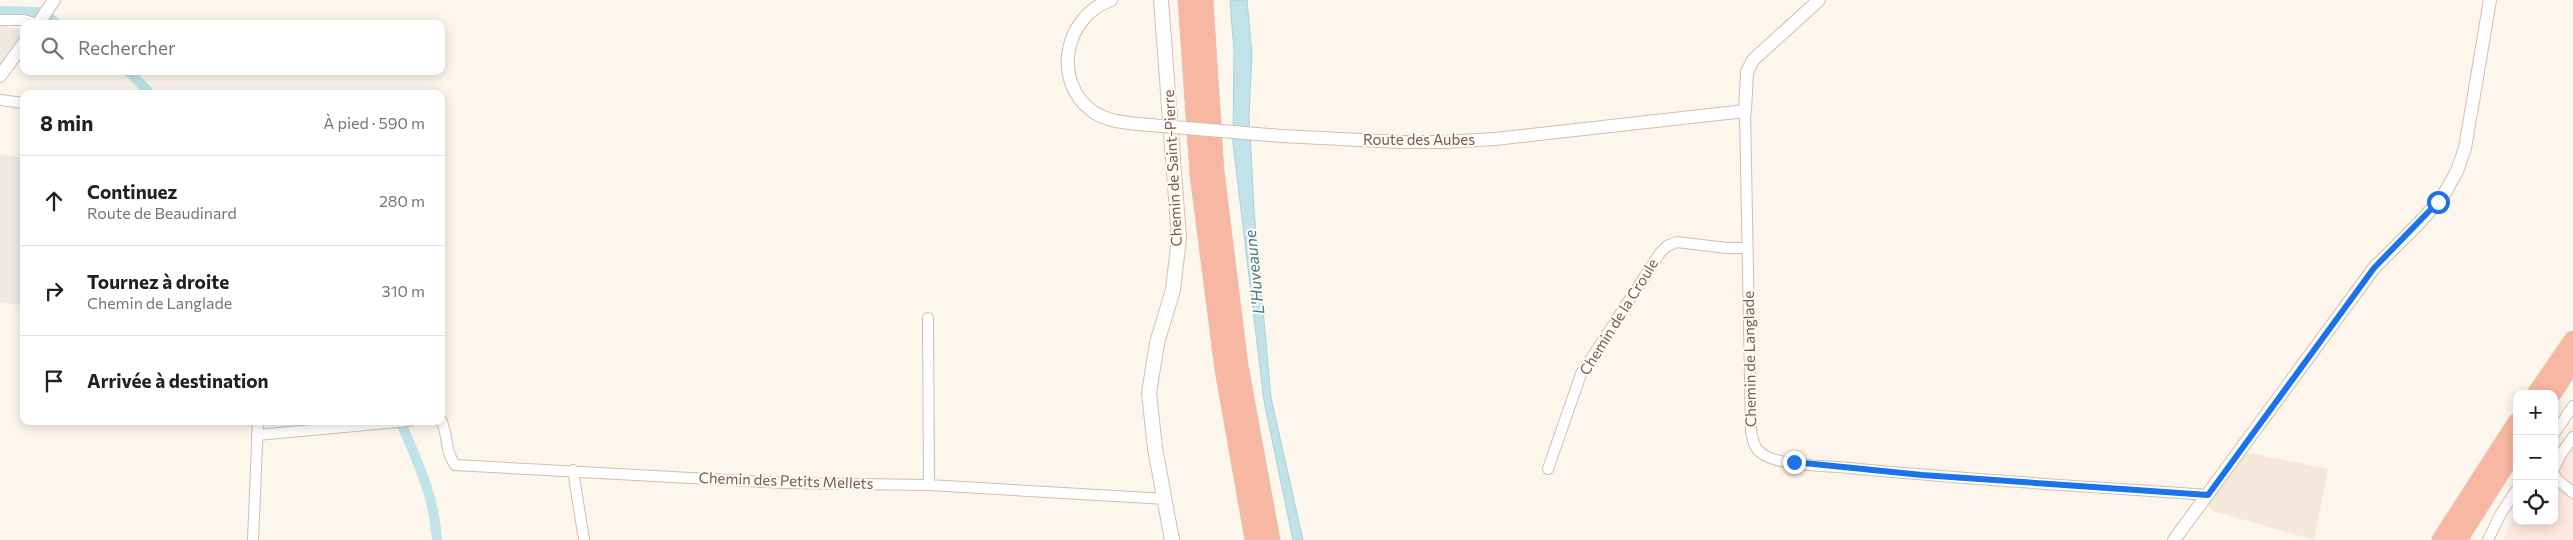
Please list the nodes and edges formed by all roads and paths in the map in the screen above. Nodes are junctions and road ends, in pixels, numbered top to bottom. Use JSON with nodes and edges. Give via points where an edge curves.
{"nodes":[{"id":1,"x":54,"y":0,"type":"edge"},
{"id":2,"x":1112,"y":0,"type":"edge"},
{"id":3,"x":1161,"y":0,"type":"edge"},
{"id":4,"x":1186,"y":0,"type":"edge"},
{"id":5,"x":1204,"y":0,"type":"edge"},
{"id":6,"x":1819,"y":0,"type":"edge"},
{"id":7,"x":2490,"y":0,"type":"edge"},
{"id":8,"x":0,"y":20,"type":"edge"},
{"id":9,"x":20,"y":20,"type":"edge"},
{"id":10,"x":41,"y":20,"type":"edge"},
{"id":11,"x":20,"y":48,"type":"edge"},
{"id":12,"x":0,"y":76,"type":"edge"},
{"id":13,"x":0,"y":100,"type":"edge"},
{"id":14,"x":20,"y":102,"type":"edge"},
{"id":15,"x":1745,"y":111,"type":"junction"},
{"id":16,"x":1748,"y":248,"type":"junction"},
{"id":17,"x":928,"y":318,"type":"dead end"},
{"id":18,"x":2573,"y":340,"type":"edge"},
{"id":19,"x":2573,"y":362,"type":"edge"},
{"id":20,"x":2539,"y":390,"type":"edge"},
{"id":21,"x":2555,"y":390,"type":"edge"},
{"id":22,"x":2573,"y":406,"type":"edge"},
{"id":23,"x":258,"y":425,"type":"edge"},
{"id":24,"x":366,"y":425,"type":"edge"},
{"id":25,"x":444,"y":425,"type":"edge"},
{"id":26,"x":2513,"y":428,"type":"edge"},
{"id":27,"x":2558,"y":428,"type":"edge"},
{"id":28,"x":257,"y":435,"type":"junction"},
{"id":29,"x":2573,"y":437,"type":"edge"},
{"id":30,"x":2513,"y":453,"type":"edge"},
{"id":31,"x":2558,"y":460,"type":"edge"},
{"id":32,"x":1548,"y":468,"type":"dead end"},
{"id":33,"x":574,"y":470,"type":"junction"},
{"id":34,"x":2558,"y":480,"type":"edge"},
{"id":35,"x":929,"y":485,"type":"junction"},
{"id":36,"x":2573,"y":493,"type":"edge"},
{"id":37,"x":2208,"y":495,"type":"junction"},
{"id":38,"x":2513,"y":495,"type":"edge"},
{"id":39,"x":1166,"y":500,"type":"junction"},
{"id":40,"x":253,"y":540,"type":"edge"},
{"id":41,"x":584,"y":540,"type":"edge"},
{"id":42,"x":1172,"y":540,"type":"edge"},
{"id":43,"x":1254,"y":540,"type":"edge"},
{"id":44,"x":1271,"y":540,"type":"edge"},
{"id":45,"x":2174,"y":540,"type":"edge"},
{"id":46,"x":2440,"y":540,"type":"edge"},
{"id":47,"x":2458,"y":540,"type":"edge"},
{"id":48,"x":2488,"y":540,"type":"edge"}],
"edges":[{"from":1,"to":10,"type":"street"},
{"from":2,"to":15,"type":"street","name":"Route des Aubes","bridge":true,"via":[[1096,7],[1076,27],[1069,49],[1070,78],[1082,102],[1104,118],[1282,136],[1400,142],[1524,136]]},
{"from":3,"to":39,"type":"main road","name":"Chemin de Saint-Pierre","via":[[1180,238],[1173,290],[1157,342],[1149,393],[1155,448]]},
{"from":4,"to":43,"type":"highway","via":[[1199,176],[1224,370]]},
{"from":5,"to":44,"type":"highway","via":[[1215,171],[1238,356]]},
{"from":6,"to":15,"type":"street","via":[[1752,60],[1747,72]]},
{"from":7,"to":37,"type":"street","via":[[2473,113],[2457,172],[2443,196],[2419,224],[2374,268]]},
{"from":8,"to":9,"type":"street"},
{"from":11,"to":12,"type":"street"},
{"from":13,"to":14,"type":"street"},
{"from":15,"to":16,"type":"street","name":"Chemin de Langlade"},
{"from":16,"to":32,"type":"street","name":"Chemin de la Croule","via":[[1677,242],[1660,253],[1581,374]]},
{"from":16,"to":37,"type":"street","name":"Chemin de Langlade","via":[[1751,431],[1753,443],[1767,457],[1922,475]]},
{"from":17,"to":35,"type":"street"},
{"from":18,"to":20,"type":"highway"},
{"from":19,"to":21,"type":"highway"},
{"from":22,"to":27,"type":"street"},
{"from":23,"to":28,"type":"street"},
{"from":24,"to":28,"type":"street"},
{"from":25,"to":33,"type":"street","name":"Chemin des Petits Mellets","via":[[447,454],[455,465]]},
{"from":26,"to":46,"type":"highway"},
{"from":28,"to":40,"type":"street"},
{"from":29,"to":31,"type":"street"},
{"from":30,"to":47,"type":"highway"},
{"from":33,"to":35,"type":"street","name":"Chemin des Petits Mellets","via":[[783,482]]},
{"from":33,"to":41,"type":"street"},
{"from":34,"to":36,"type":"street"},
{"from":35,"to":39,"type":"street","name":"Chemin des Petits Mellets"},
{"from":37,"to":45,"type":"street"},
{"from":38,"to":48,"type":"street"},
{"from":39,"to":42,"type":"main road","name":"Chemin de Saint-Pierre"}]}
